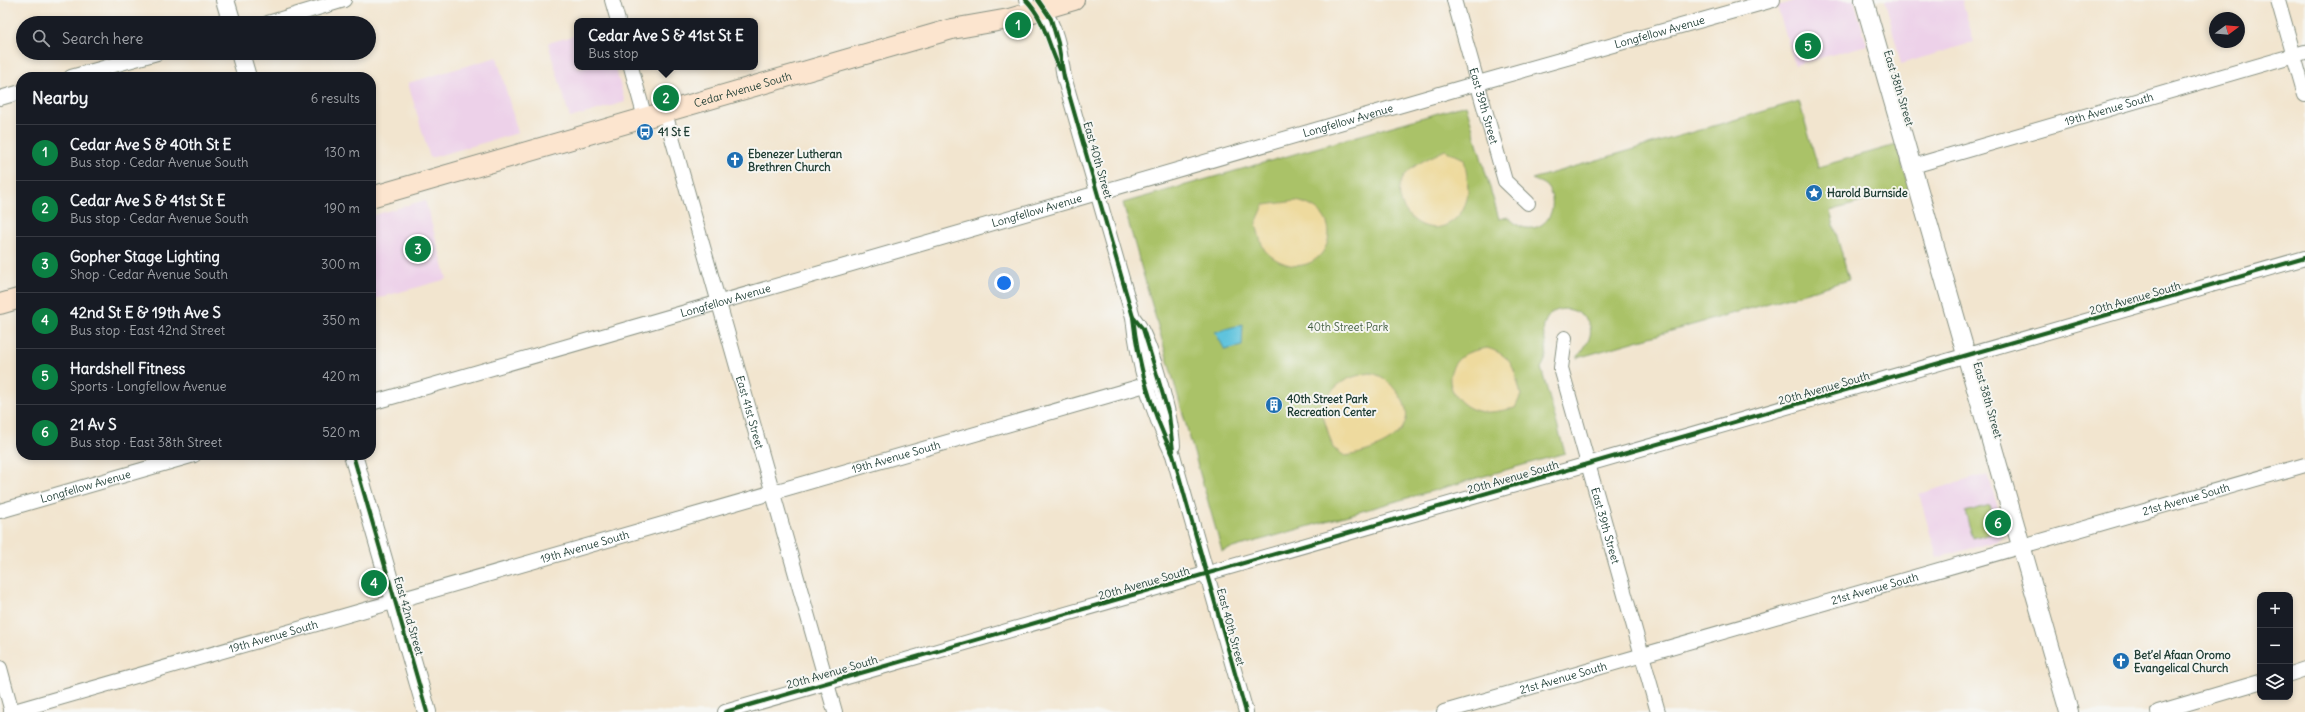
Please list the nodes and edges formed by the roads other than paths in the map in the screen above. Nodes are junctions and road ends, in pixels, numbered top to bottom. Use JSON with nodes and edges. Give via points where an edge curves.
{"nodes":[{"id":1,"x":225,"y":0,"type":"edge"},
{"id":2,"x":344,"y":0,"type":"edge"},
{"id":3,"x":612,"y":0,"type":"edge"},
{"id":4,"x":1074,"y":0,"type":"edge"},
{"id":5,"x":1454,"y":0,"type":"edge"},
{"id":6,"x":1773,"y":0,"type":"edge"},
{"id":7,"x":1864,"y":0,"type":"edge"},
{"id":8,"x":2278,"y":0,"type":"edge"},
{"id":9,"x":1031,"y":3,"type":"edge"},
{"id":10,"x":230,"y":16,"type":"edge"},
{"id":11,"x":291,"y":16,"type":"edge"},
{"id":12,"x":617,"y":18,"type":"edge"},
{"id":13,"x":2299,"y":53,"type":"edge"},
{"id":14,"x":132,"y":60,"type":"edge"},
{"id":15,"x":242,"y":60,"type":"edge"},
{"id":16,"x":632,"y":70,"type":"edge"},
{"id":17,"x":89,"y":72,"type":"edge"},
{"id":18,"x":246,"y":72,"type":"edge"},
{"id":19,"x":1477,"y":83,"type":"junction"},
{"id":20,"x":16,"y":93,"type":"edge"},
{"id":21,"x":2305,"y":95,"type":"edge"},
{"id":22,"x":0,"y":98,"type":"edge"},
{"id":23,"x":665,"y":113,"type":"junction"},
{"id":24,"x":645,"y":118,"type":"junction"},
{"id":25,"x":1913,"y":166,"type":"junction"},
{"id":26,"x":1098,"y":193,"type":"junction"},
{"id":27,"x":376,"y":196,"type":"edge"},
{"id":28,"x":1528,"y":203,"type":"dead end"},
{"id":29,"x":2305,"y":258,"type":"edge"},
{"id":30,"x":16,"y":299,"type":"edge"},
{"id":31,"x":718,"y":302,"type":"junction"},
{"id":32,"x":0,"y":304,"type":"edge"},
{"id":33,"x":1565,"y":338,"type":"dead end"},
{"id":34,"x":1966,"y":356,"type":"junction"},
{"id":35,"x":1153,"y":383,"type":"junction"},
{"id":36,"x":376,"y":403,"type":"edge"},
{"id":37,"x":177,"y":460,"type":"edge"},
{"id":38,"x":353,"y":460,"type":"edge"},
{"id":39,"x":1588,"y":465,"type":"junction"},
{"id":40,"x":2305,"y":465,"type":"edge"},
{"id":41,"x":773,"y":493,"type":"junction"},
{"id":42,"x":0,"y":511,"type":"edge"},
{"id":43,"x":2021,"y":547,"type":"junction"},
{"id":44,"x":1208,"y":574,"type":"junction"},
{"id":45,"x":395,"y":602,"type":"junction"},
{"id":46,"x":1641,"y":655,"type":"junction"},
{"id":47,"x":0,"y":668,"type":"edge"},
{"id":48,"x":2305,"y":669,"type":"edge"},
{"id":49,"x":2293,"y":673,"type":"edge"},
{"id":50,"x":827,"y":683,"type":"junction"},
{"id":51,"x":2257,"y":683,"type":"edge"},
{"id":52,"x":12,"y":712,"type":"edge"},
{"id":53,"x":427,"y":712,"type":"edge"},
{"id":54,"x":724,"y":712,"type":"edge"},
{"id":55,"x":835,"y":712,"type":"edge"},
{"id":56,"x":1246,"y":712,"type":"edge"},
{"id":57,"x":1444,"y":712,"type":"edge"},
{"id":58,"x":1658,"y":712,"type":"edge"},
{"id":59,"x":2069,"y":712,"type":"edge"},
{"id":60,"x":2158,"y":712,"type":"edge"}],
"edges":[{"from":1,"to":10,"type":"street"},
{"from":2,"to":11,"type":"street"},
{"from":3,"to":12,"type":"street"},
{"from":4,"to":9,"type":"main road","name":"Cedar Avenue South"},
{"from":5,"to":19,"type":"street","name":"East 39th Street"},
{"from":6,"to":19,"type":"street","name":"Longfellow Avenue"},
{"from":7,"to":25,"type":"street","name":"East 38th Street"},
{"from":8,"to":13,"type":"street"},
{"from":9,"to":23,"type":"main road","name":"Cedar Avenue South","via":[[1009,19],[952,29]]},
{"from":9,"to":26,"type":"street","name":"East 40th Street","via":[[1051,19],[1064,77]]},
{"from":13,"to":21,"type":"street"},
{"from":13,"to":25,"type":"street","name":"19th Avenue South"},
{"from":14,"to":17,"type":"street"},
{"from":15,"to":18,"type":"street"},
{"from":16,"to":24,"type":"street"},
{"from":19,"to":26,"type":"street","name":"Longfellow Avenue"},
{"from":19,"to":28,"type":"street","name":"East 39th Street","via":[[1505,181]]},
{"from":20,"to":22,"type":"street"},
{"from":23,"to":24,"type":"main road","name":"Cedar Avenue South"},
{"from":23,"to":31,"type":"street","name":"East 41st Street"},
{"from":24,"to":27,"type":"main road","name":"Cedar Avenue South"},
{"from":25,"to":34,"type":"street","name":"East 38th Street"},
{"from":26,"to":31,"type":"street","name":"Longfellow Avenue"},
{"from":26,"to":35,"type":"street","name":"East 40th Street","via":[[1133,318],[1143,329]]},
{"from":29,"to":34,"type":"street","name":"20th Avenue South"},
{"from":30,"to":32,"type":"main road"},
{"from":31,"to":36,"type":"street","name":"Longfellow Avenue"},
{"from":31,"to":41,"type":"street","name":"East 41st Street"},
{"from":33,"to":39,"type":"street","name":"East 39th Street","via":[[1561,368]]},
{"from":34,"to":39,"type":"street","name":"20th Avenue South"},
{"from":34,"to":43,"type":"street","name":"East 38th Street"},
{"from":35,"to":41,"type":"street","name":"19th Avenue South"},
{"from":35,"to":44,"type":"street","name":"East 40th Street","via":[[1173,436],[1173,455]]},
{"from":37,"to":42,"type":"street","name":"Longfellow Avenue"},
{"from":38,"to":45,"type":"street","name":"East 42nd Street"},
{"from":39,"to":44,"type":"street","name":"20th Avenue South"},
{"from":39,"to":46,"type":"street","name":"East 39th Street"},
{"from":40,"to":43,"type":"street","name":"21st Avenue South"},
{"from":41,"to":45,"type":"street","name":"19th Avenue South"},
{"from":41,"to":50,"type":"street","name":"East 41st Street"},
{"from":43,"to":46,"type":"street","name":"21st Avenue South"},
{"from":43,"to":59,"type":"street","name":"East 38th Street"},
{"from":44,"to":50,"type":"street","name":"20th Avenue South"},
{"from":44,"to":56,"type":"street","name":"East 40th Street"},
{"from":45,"to":52,"type":"street","name":"19th Avenue South"},
{"from":45,"to":53,"type":"street","name":"East 42nd Street"},
{"from":46,"to":57,"type":"street","name":"21st Avenue South"},
{"from":46,"to":58,"type":"street","name":"East 39th Street"},
{"from":47,"to":52,"type":"street"},
{"from":48,"to":49,"type":"street"},
{"from":50,"to":54,"type":"street","name":"20th Avenue South"},
{"from":50,"to":55,"type":"street","name":"East 41st Street"},
{"from":51,"to":60,"type":"street"}]}
